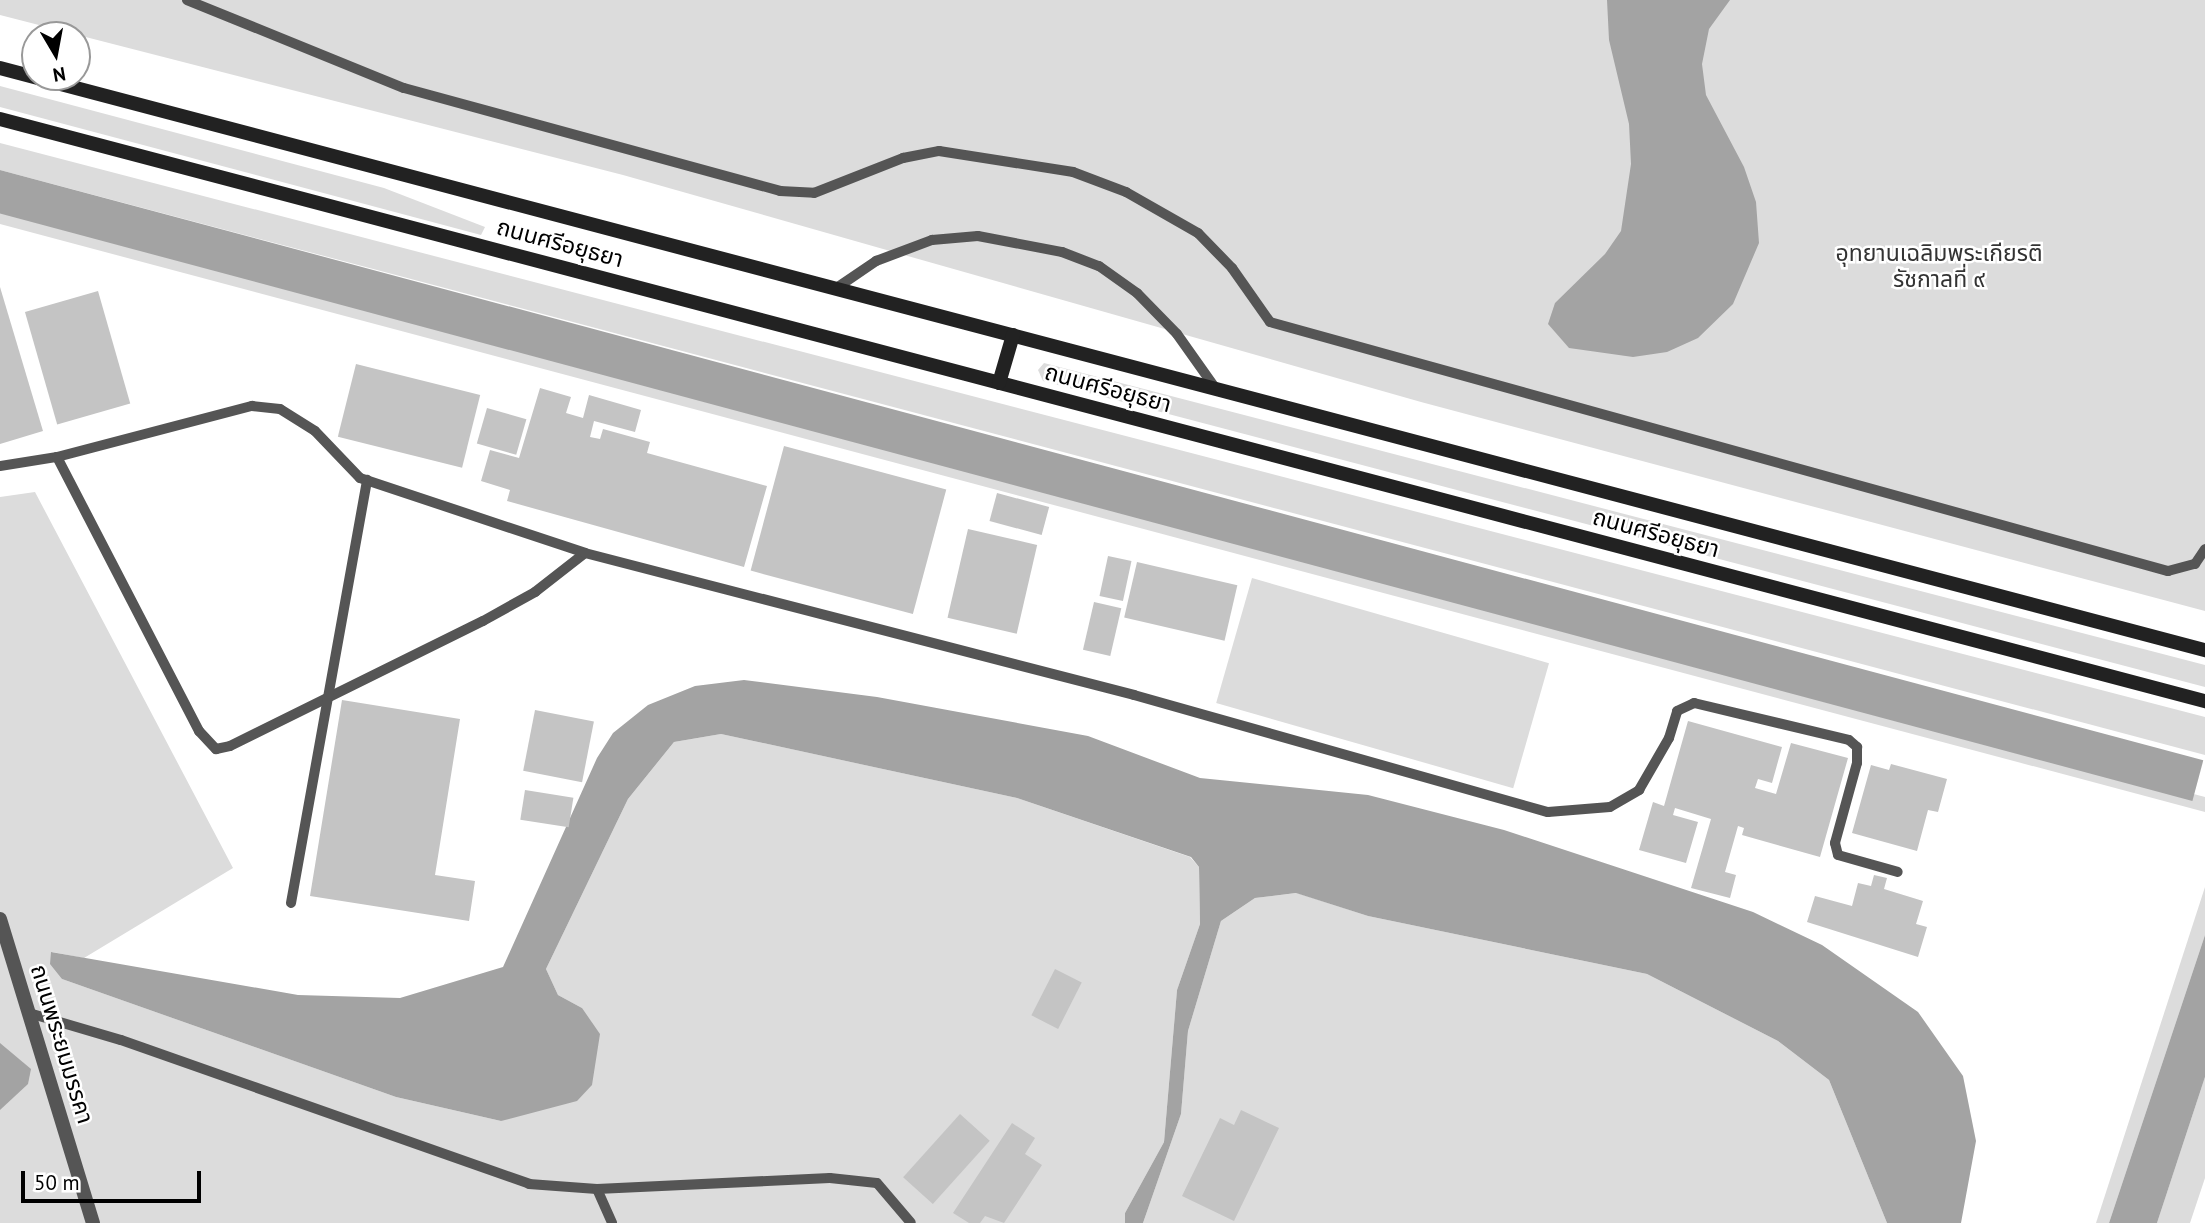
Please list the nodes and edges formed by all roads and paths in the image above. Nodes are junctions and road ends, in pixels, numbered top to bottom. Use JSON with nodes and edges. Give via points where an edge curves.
{"nodes":[{"id":1,"x":187,"y":0,"type":"edge"},
{"id":2,"x":0,"y":68,"type":"edge"},
{"id":3,"x":0,"y":118,"type":"edge"},
{"id":4,"x":835,"y":289,"type":"junction"},
{"id":5,"x":1013,"y":335,"type":"junction"},
{"id":6,"x":999,"y":383,"type":"junction"},
{"id":7,"x":1216,"y":389,"type":"junction"},
{"id":8,"x":57,"y":457,"type":"junction"},
{"id":9,"x":0,"y":466,"type":"edge"},
{"id":10,"x":367,"y":480,"type":"junction"},
{"id":11,"x":2205,"y":549,"type":"edge"},
{"id":12,"x":585,"y":552,"type":"junction"},
{"id":13,"x":2205,"y":650,"type":"edge"},
{"id":14,"x":327,"y":698,"type":"junction"},
{"id":15,"x":2205,"y":701,"type":"edge"},
{"id":16,"x":1898,"y":872,"type":"dead end"},
{"id":17,"x":291,"y":903,"type":"dead end"},
{"id":18,"x":0,"y":919,"type":"edge"},
{"id":19,"x":29,"y":1013,"type":"junction"},
{"id":20,"x":597,"y":1189,"type":"junction"},
{"id":21,"x":93,"y":1223,"type":"edge"},
{"id":22,"x":612,"y":1223,"type":"edge"},
{"id":23,"x":911,"y":1223,"type":"edge"}],
"edges":[{"from":1,"to":11,"type":"lane","via":[[404,88],[780,191],[814,193],[903,158],[939,151],[1073,172],[1126,192],[1198,233],[1232,268],[1270,321],[2168,571],[2194,564]]},
{"from":2,"to":4,"type":"main road","name":"ถนนศรีอยุธยา"},
{"from":3,"to":6,"type":"main road","name":"ถนนศรีอยุธยา"},
{"from":4,"to":5,"type":"main road","name":"ถนนศรีอยุธยา"},
{"from":4,"to":7,"type":"lane","via":[[876,261],[932,240],[978,236],[1062,252],[1099,266],[1137,293],[1177,334]]},
{"from":5,"to":6,"type":"main road"},
{"from":5,"to":7,"type":"main road","name":"ถนนศรีอยุธยา"},
{"from":6,"to":15,"type":"main road","name":"ถนนศรีอยุธยา"},
{"from":7,"to":13,"type":"main road","name":"ถนนศรีอยุธยา"},
{"from":8,"to":9,"type":"lane"},
{"from":8,"to":10,"type":"lane","via":[[251,406],[280,409],[315,431]]},
{"from":8,"to":14,"type":"lane","via":[[208,743],[216,749],[230,746]]},
{"from":10,"to":12,"type":"lane"},
{"from":10,"to":14,"type":"lane"},
{"from":12,"to":14,"type":"lane","via":[[535,592]]},
{"from":12,"to":16,"type":"lane","via":[[1133,695],[1548,812],[1610,807],[1639,790],[1669,738],[1677,711],[1685,704],[1849,740],[1857,747],[1857,763],[1835,844],[1838,855]]},
{"from":14,"to":17,"type":"lane"},
{"from":18,"to":19,"type":"street","name":"ถนนพระยมมรรคา"},
{"from":19,"to":20,"type":"lane","via":[[121,1040],[529,1184]]},
{"from":19,"to":21,"type":"street","name":"ถนนพระยมมรรคา"},
{"from":20,"to":22,"type":"lane"},
{"from":20,"to":23,"type":"lane","via":[[830,1178],[877,1183]]}]}
